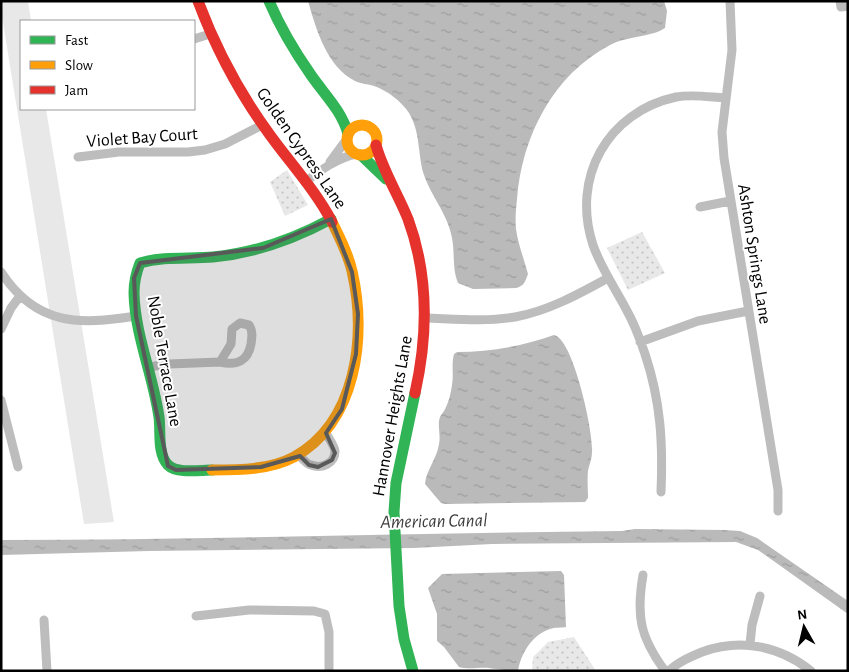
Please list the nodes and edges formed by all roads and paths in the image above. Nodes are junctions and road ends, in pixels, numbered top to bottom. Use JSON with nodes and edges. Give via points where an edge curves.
{"nodes":[{"id":1,"x":198,"y":1,"type":"edge"},
{"id":2,"x":270,"y":1,"type":"edge"},
{"id":3,"x":730,"y":1,"type":"edge"},
{"id":4,"x":210,"y":34,"type":"junction"},
{"id":5,"x":195,"y":39,"type":"edge"},
{"id":6,"x":725,"y":98,"type":"junction"},
{"id":7,"x":334,"y":104,"type":"junction"},
{"id":8,"x":262,"y":125,"type":"junction"},
{"id":9,"x":364,"y":126,"type":"junction"},
{"id":10,"x":348,"y":137,"type":"junction"},
{"id":11,"x":376,"y":145,"type":"junction"},
{"id":12,"x":358,"y":155,"type":"junction"},
{"id":13,"x":78,"y":157,"type":"dead end"},
{"id":14,"x":329,"y":164,"type":"junction"},
{"id":15,"x":306,"y":182,"type":"junction"},
{"id":16,"x":392,"y":186,"type":"junction"},
{"id":17,"x":730,"y":201,"type":"junction"},
{"id":18,"x":700,"y":207,"type":"dead end"},
{"id":19,"x":331,"y":219,"type":"junction"},
{"id":20,"x":1,"y":272,"type":"edge"},
{"id":21,"x":608,"y":278,"type":"junction"},
{"id":22,"x":20,"y":296,"type":"junction"},
{"id":23,"x":748,"y":311,"type":"junction"},
{"id":24,"x":136,"y":316,"type":"junction"},
{"id":25,"x":425,"y":318,"type":"junction"},
{"id":26,"x":1,"y":329,"type":"edge"},
{"id":27,"x":640,"y":342,"type":"junction"},
{"id":28,"x":220,"y":362,"type":"junction"},
{"id":29,"x":148,"y":367,"type":"junction"},
{"id":30,"x":1,"y":400,"type":"edge"},
{"id":31,"x":326,"y":434,"type":"junction"},
{"id":32,"x":299,"y":455,"type":"junction"},
{"id":33,"x":168,"y":466,"type":"joint"},
{"id":34,"x":18,"y":467,"type":"dead end"},
{"id":35,"x":661,"y":492,"type":"dead end"},
{"id":36,"x":778,"y":511,"type":"dead end"},
{"id":37,"x":643,"y":575,"type":"dead end"},
{"id":38,"x":760,"y":596,"type":"dead end"},
{"id":39,"x":196,"y":616,"type":"dead end"},
{"id":40,"x":44,"y":620,"type":"dead end"},
{"id":41,"x":750,"y":644,"type":"junction"},
{"id":42,"x":407,"y":655,"type":"junction"},
{"id":43,"x":47,"y":671,"type":"edge"},
{"id":44,"x":329,"y":671,"type":"edge"},
{"id":45,"x":402,"y":671,"type":"edge"},
{"id":46,"x":413,"y":671,"type":"edge"},
{"id":47,"x":667,"y":671,"type":"edge"},
{"id":48,"x":811,"y":671,"type":"edge"}],
"edges":[{"from":1,"to":4,"type":"street","name":"Golden Cypress Lane"},
{"from":2,"to":7,"type":"street","name":"Hannover Heights Lane","via":[[286,37]]},
{"from":3,"to":6,"type":"street","name":"Ashton Springs Lane","via":[[732,50]]},
{"from":4,"to":5,"type":"street"},
{"from":4,"to":8,"type":"street","name":"Golden Cypress Lane"},
{"from":6,"to":17,"type":"street","name":"Ashton Springs Lane","via":[[722,132]]},
{"from":6,"to":21,"type":"street","via":[[698,95],[656,103],[634,114],[600,150],[590,172],[588,226]]},
{"from":7,"to":9,"type":"street","name":"Hannover Heights Lane"},
{"from":7,"to":10,"type":"street","name":"Hannover Heights Lane","via":[[346,125]]},
{"from":8,"to":13,"type":"street","name":"Violet Bay Court","via":[[225,144],[205,150],[119,152]]},
{"from":8,"to":15,"type":"street","name":"Golden Cypress Lane"},
{"from":9,"to":10,"type":"street","via":[[354,128]]},
{"from":9,"to":11,"type":"street","name":"Hannover Heights Lane","via":[[374,131]]},
{"from":10,"to":12,"type":"street","name":"Hannover Heights Lane","via":[[349,148]]},
{"from":10,"to":14,"type":"street"},
{"from":11,"to":12,"type":"street","via":[[370,153]]},
{"from":11,"to":16,"type":"street","name":"Hannover Heights Lane"},
{"from":12,"to":14,"type":"street"},
{"from":12,"to":16,"type":"street","name":"Hannover Heights Lane"},
{"from":14,"to":15,"type":"street"},
{"from":15,"to":19,"type":"street","name":"Golden Cypress Lane"},
{"from":16,"to":25,"type":"street","name":"Hannover Heights Lane","via":[[404,210],[423,279]]},
{"from":17,"to":18,"type":"street"},
{"from":17,"to":23,"type":"street","name":"Ashton Springs Lane"},
{"from":19,"to":24,"type":"street","name":"Noble Terrace Lane","via":[[288,240],[248,252],[140,263],[134,278]]},
{"from":19,"to":31,"type":"street","name":"Golden Cypress Lane","via":[[352,272],[358,333],[350,385],[342,409]]},
{"from":20,"to":22,"type":"street"},
{"from":21,"to":25,"type":"street","via":[[558,303],[515,317]]},
{"from":21,"to":27,"type":"street"},
{"from":22,"to":24,"type":"street","via":[[43,312],[77,321]]},
{"from":22,"to":26,"type":"street"},
{"from":23,"to":27,"type":"street","via":[[698,321]]},
{"from":23,"to":36,"type":"street","name":"Ashton Springs Lane","via":[[778,490]]},
{"from":24,"to":29,"type":"street","name":"Noble Terrace Lane"},
{"from":25,"to":42,"type":"street","name":"Hannover Heights Lane","via":[[425,345],[396,483],[397,588]]},
{"from":27,"to":35,"type":"street","via":[[660,414],[663,450]]},
{"from":28,"to":28,"type":"street","via":[[241,361],[247,357],[252,335],[248,324],[240,323],[232,329],[231,344]]},
{"from":28,"to":29,"type":"street"},
{"from":29,"to":33,"type":"street","name":"Noble Terrace Lane","via":[[164,459]]},
{"from":30,"to":34,"type":"street"},
{"from":31,"to":32,"type":"street","name":"Golden Cypress Lane"},
{"from":31,"to":32,"type":"street","via":[[335,453],[326,465],[309,465]]},
{"from":32,"to":33,"type":"street","name":"Golden Cypress Lane","via":[[261,467],[176,470]]},
{"from":37,"to":47,"type":"street","via":[[639,598],[645,639]]},
{"from":38,"to":41,"type":"street"},
{"from":39,"to":44,"type":"street","via":[[249,610],[314,610],[325,614],[329,632]]},
{"from":40,"to":43,"type":"street"},
{"from":41,"to":47,"type":"street","via":[[713,648],[689,657]]},
{"from":41,"to":48,"type":"street","via":[[794,658]]},
{"from":42,"to":45,"type":"street","name":"Hannover Heights Lane"},
{"from":42,"to":46,"type":"street","name":"Hannover Heights Lane"}]}
